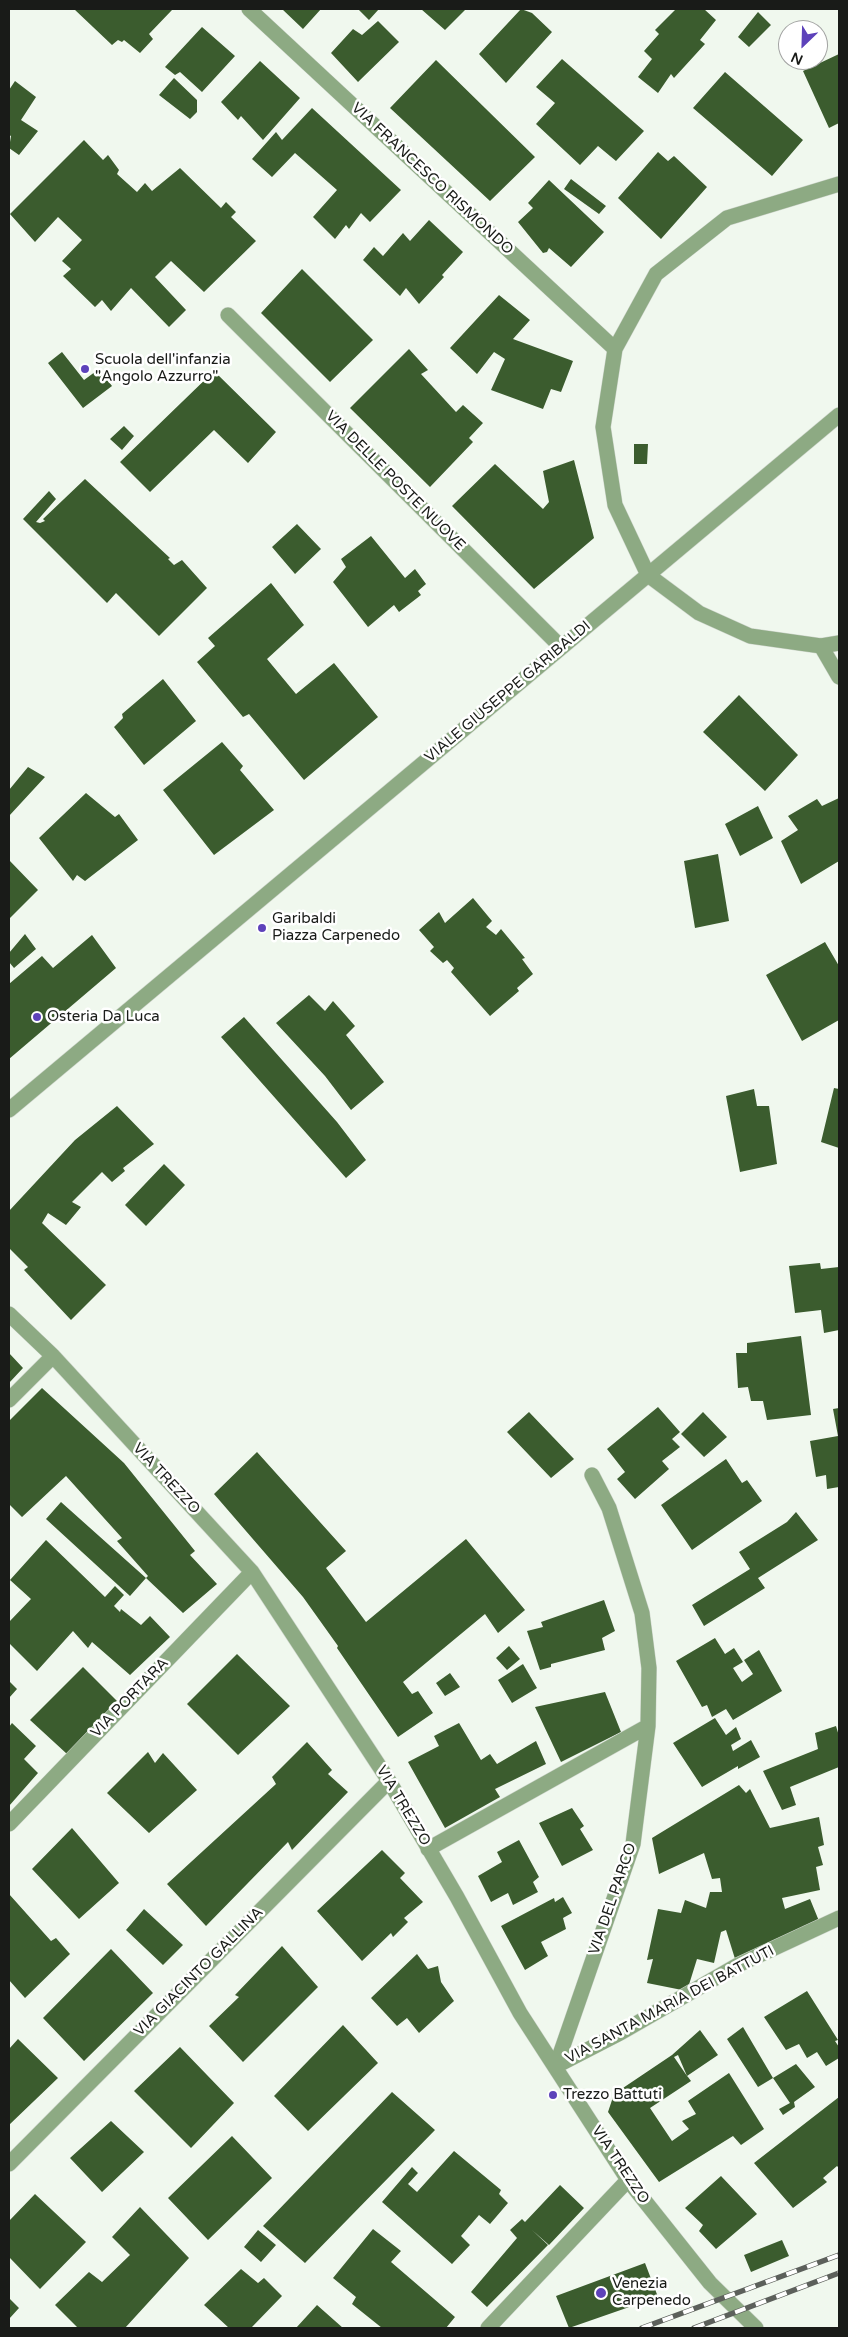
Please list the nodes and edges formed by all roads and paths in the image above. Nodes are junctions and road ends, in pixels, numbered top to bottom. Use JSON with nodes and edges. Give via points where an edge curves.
{"nodes":[{"id":1,"x":249,"y":9,"type":"edge"},
{"id":2,"x":839,"y":184,"type":"edge"},
{"id":3,"x":228,"y":315,"type":"dead end"},
{"id":4,"x":615,"y":349,"type":"junction"},
{"id":5,"x":839,"y":415,"type":"edge"},
{"id":6,"x":648,"y":575,"type":"junction"},
{"id":7,"x":839,"y":642,"type":"edge"},
{"id":8,"x":821,"y":646,"type":"junction"},
{"id":9,"x":562,"y":647,"type":"junction"},
{"id":10,"x":839,"y":677,"type":"edge"},
{"id":11,"x":9,"y":1110,"type":"edge"},
{"id":12,"x":9,"y":1314,"type":"edge"},
{"id":13,"x":53,"y":1356,"type":"junction"},
{"id":14,"x":9,"y":1400,"type":"edge"},
{"id":15,"x":592,"y":1475,"type":"dead end"},
{"id":16,"x":252,"y":1572,"type":"junction"},
{"id":17,"x":648,"y":1726,"type":"junction"},
{"id":18,"x":389,"y":1781,"type":"junction"},
{"id":19,"x":9,"y":1824,"type":"edge"},
{"id":20,"x":428,"y":1849,"type":"junction"},
{"id":21,"x":839,"y":1918,"type":"edge"},
{"id":22,"x":556,"y":2066,"type":"junction"},
{"id":23,"x":9,"y":2164,"type":"edge"},
{"id":24,"x":628,"y":2180,"type":"junction"},
{"id":25,"x":488,"y":2328,"type":"edge"},
{"id":26,"x":756,"y":2328,"type":"edge"}],
"edges":[{"from":1,"to":4,"type":"street","name":"VIA FRANCESCO RISMONDO"},
{"from":2,"to":4,"type":"street","via":[[727,218],[656,274]]},
{"from":3,"to":9,"type":"street","name":"VIA DELLE POSTE NUOVE"},
{"from":4,"to":6,"type":"street","via":[[603,427],[615,505]]},
{"from":5,"to":6,"type":"street","name":"VIALE GIUSEPPE GARIBALDI"},
{"from":6,"to":8,"type":"street","via":[[699,613],[750,636]]},
{"from":6,"to":9,"type":"street","name":"VIALE GIUSEPPE GARIBALDI"},
{"from":7,"to":8,"type":"street"},
{"from":8,"to":10,"type":"street"},
{"from":9,"to":11,"type":"street","name":"VIALE GIUSEPPE GARIBALDI"},
{"from":12,"to":13,"type":"street","name":"VIA TREZZO"},
{"from":13,"to":14,"type":"street"},
{"from":13,"to":16,"type":"street","name":"VIA TREZZO"},
{"from":15,"to":17,"type":"street","name":"VIA DEL PARCO","via":[[609,1508],[642,1613],[649,1668]]},
{"from":16,"to":18,"type":"street","name":"VIA TREZZO"},
{"from":16,"to":19,"type":"street","name":"VIA PORTARA"},
{"from":17,"to":20,"type":"street"},
{"from":17,"to":22,"type":"street","name":"VIA DEL PARCO","via":[[633,1844]]},
{"from":18,"to":20,"type":"street","name":"VIA TREZZO"},
{"from":18,"to":23,"type":"street","name":"VIA GIACINTO GALLINA"},
{"from":20,"to":22,"type":"street","name":"VIA TREZZO","via":[[520,2013]]},
{"from":21,"to":22,"type":"street","name":"VIA SANTA MARIA DEI BATTUTI","via":[[738,1965]]},
{"from":22,"to":24,"type":"street","name":"VIA TREZZO"},
{"from":24,"to":25,"type":"street"},
{"from":24,"to":26,"type":"street","name":"VIA TREZZO","via":[[710,2283]]}]}
